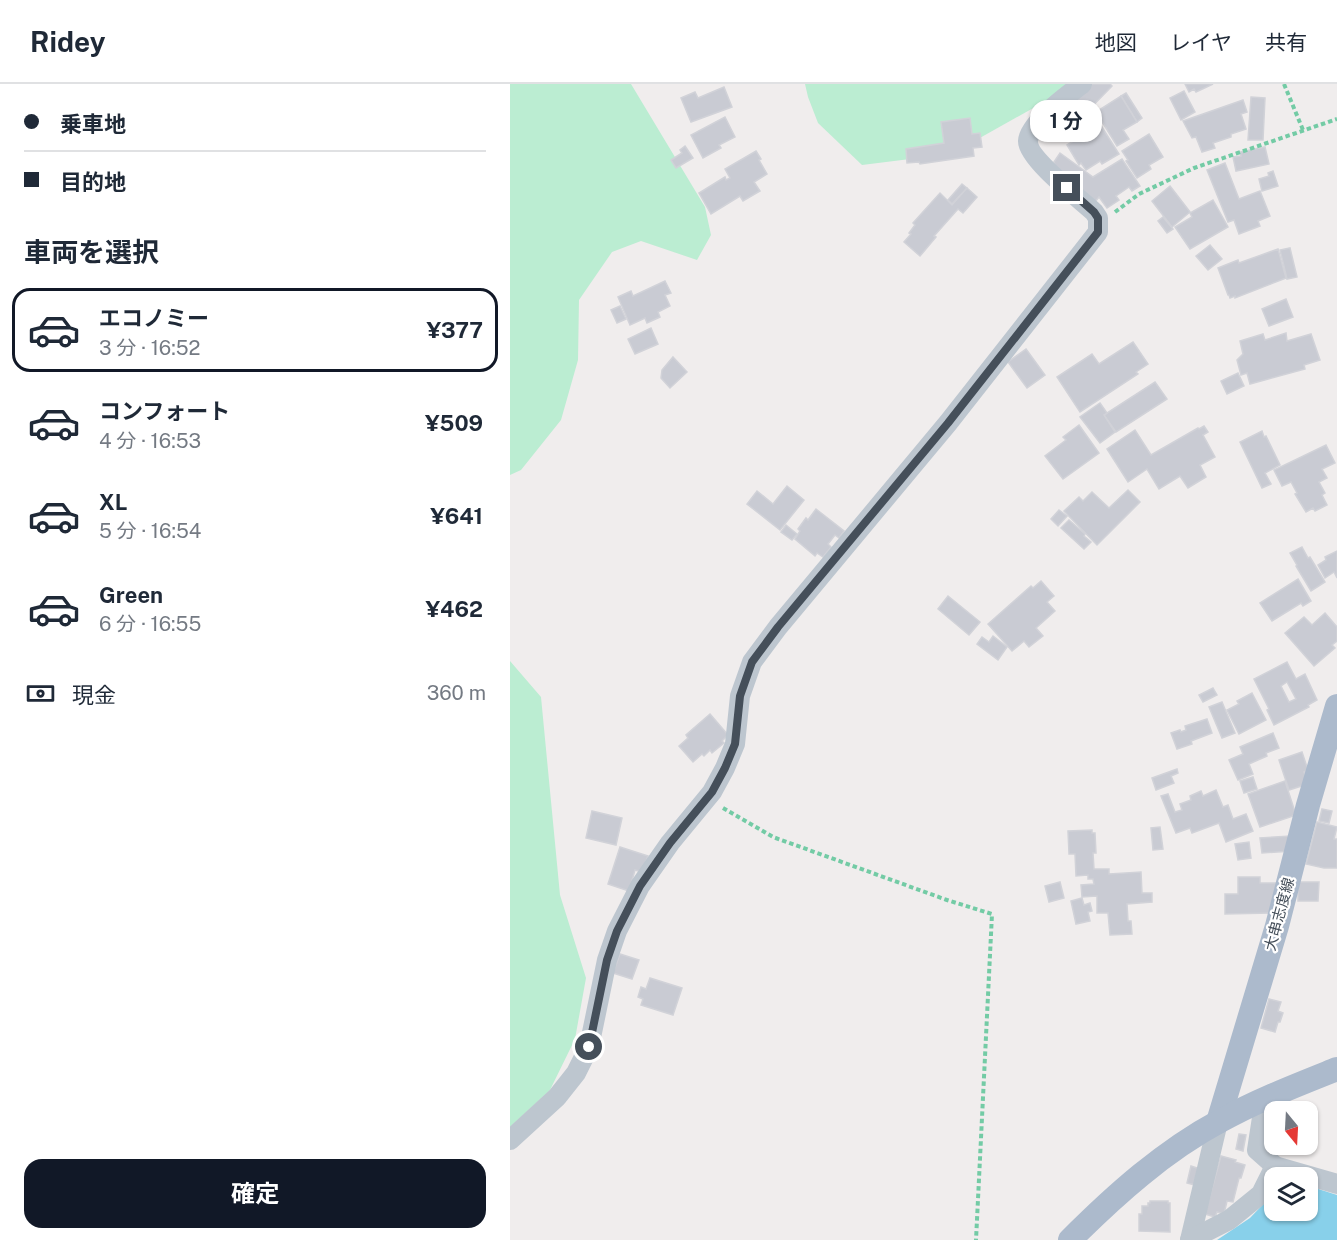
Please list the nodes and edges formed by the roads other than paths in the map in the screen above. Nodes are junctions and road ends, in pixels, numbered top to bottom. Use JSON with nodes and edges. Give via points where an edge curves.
{"nodes":[{"id":1,"x":1082,"y":84,"type":"edge"},
{"id":2,"x":1337,"y":706,"type":"edge"},
{"id":3,"x":1337,"y":1069,"type":"edge"},
{"id":4,"x":1264,"y":1098,"type":"junction"},
{"id":5,"x":1218,"y":1122,"type":"junction"},
{"id":6,"x":510,"y":1140,"type":"edge"},
{"id":7,"x":1275,"y":1166,"type":"junction"},
{"id":8,"x":1337,"y":1184,"type":"edge"},
{"id":9,"x":1070,"y":1240,"type":"edge"},
{"id":10,"x":1190,"y":1240,"type":"edge"}],
"edges":[{"from":1,"to":6,"type":"street","via":[[1043,117],[1028,140],[1029,149],[1040,163],[1094,212],[1098,232],[752,662],[740,696],[735,744],[725,768],[712,792],[640,886],[617,931],[589,1047],[576,1073],[557,1097]]},
{"from":2,"to":5,"type":"main road","name":"大串志度線"},
{"from":3,"to":4,"type":"main road"},
{"from":4,"to":5,"type":"main road"},
{"from":4,"to":7,"type":"street","via":[[1257,1150]]},
{"from":5,"to":9,"type":"main road","via":[[1173,1151]]},
{"from":5,"to":10,"type":"street"},
{"from":7,"to":8,"type":"street"},
{"from":7,"to":10,"type":"street","via":[[1261,1194],[1229,1220]]}]}
